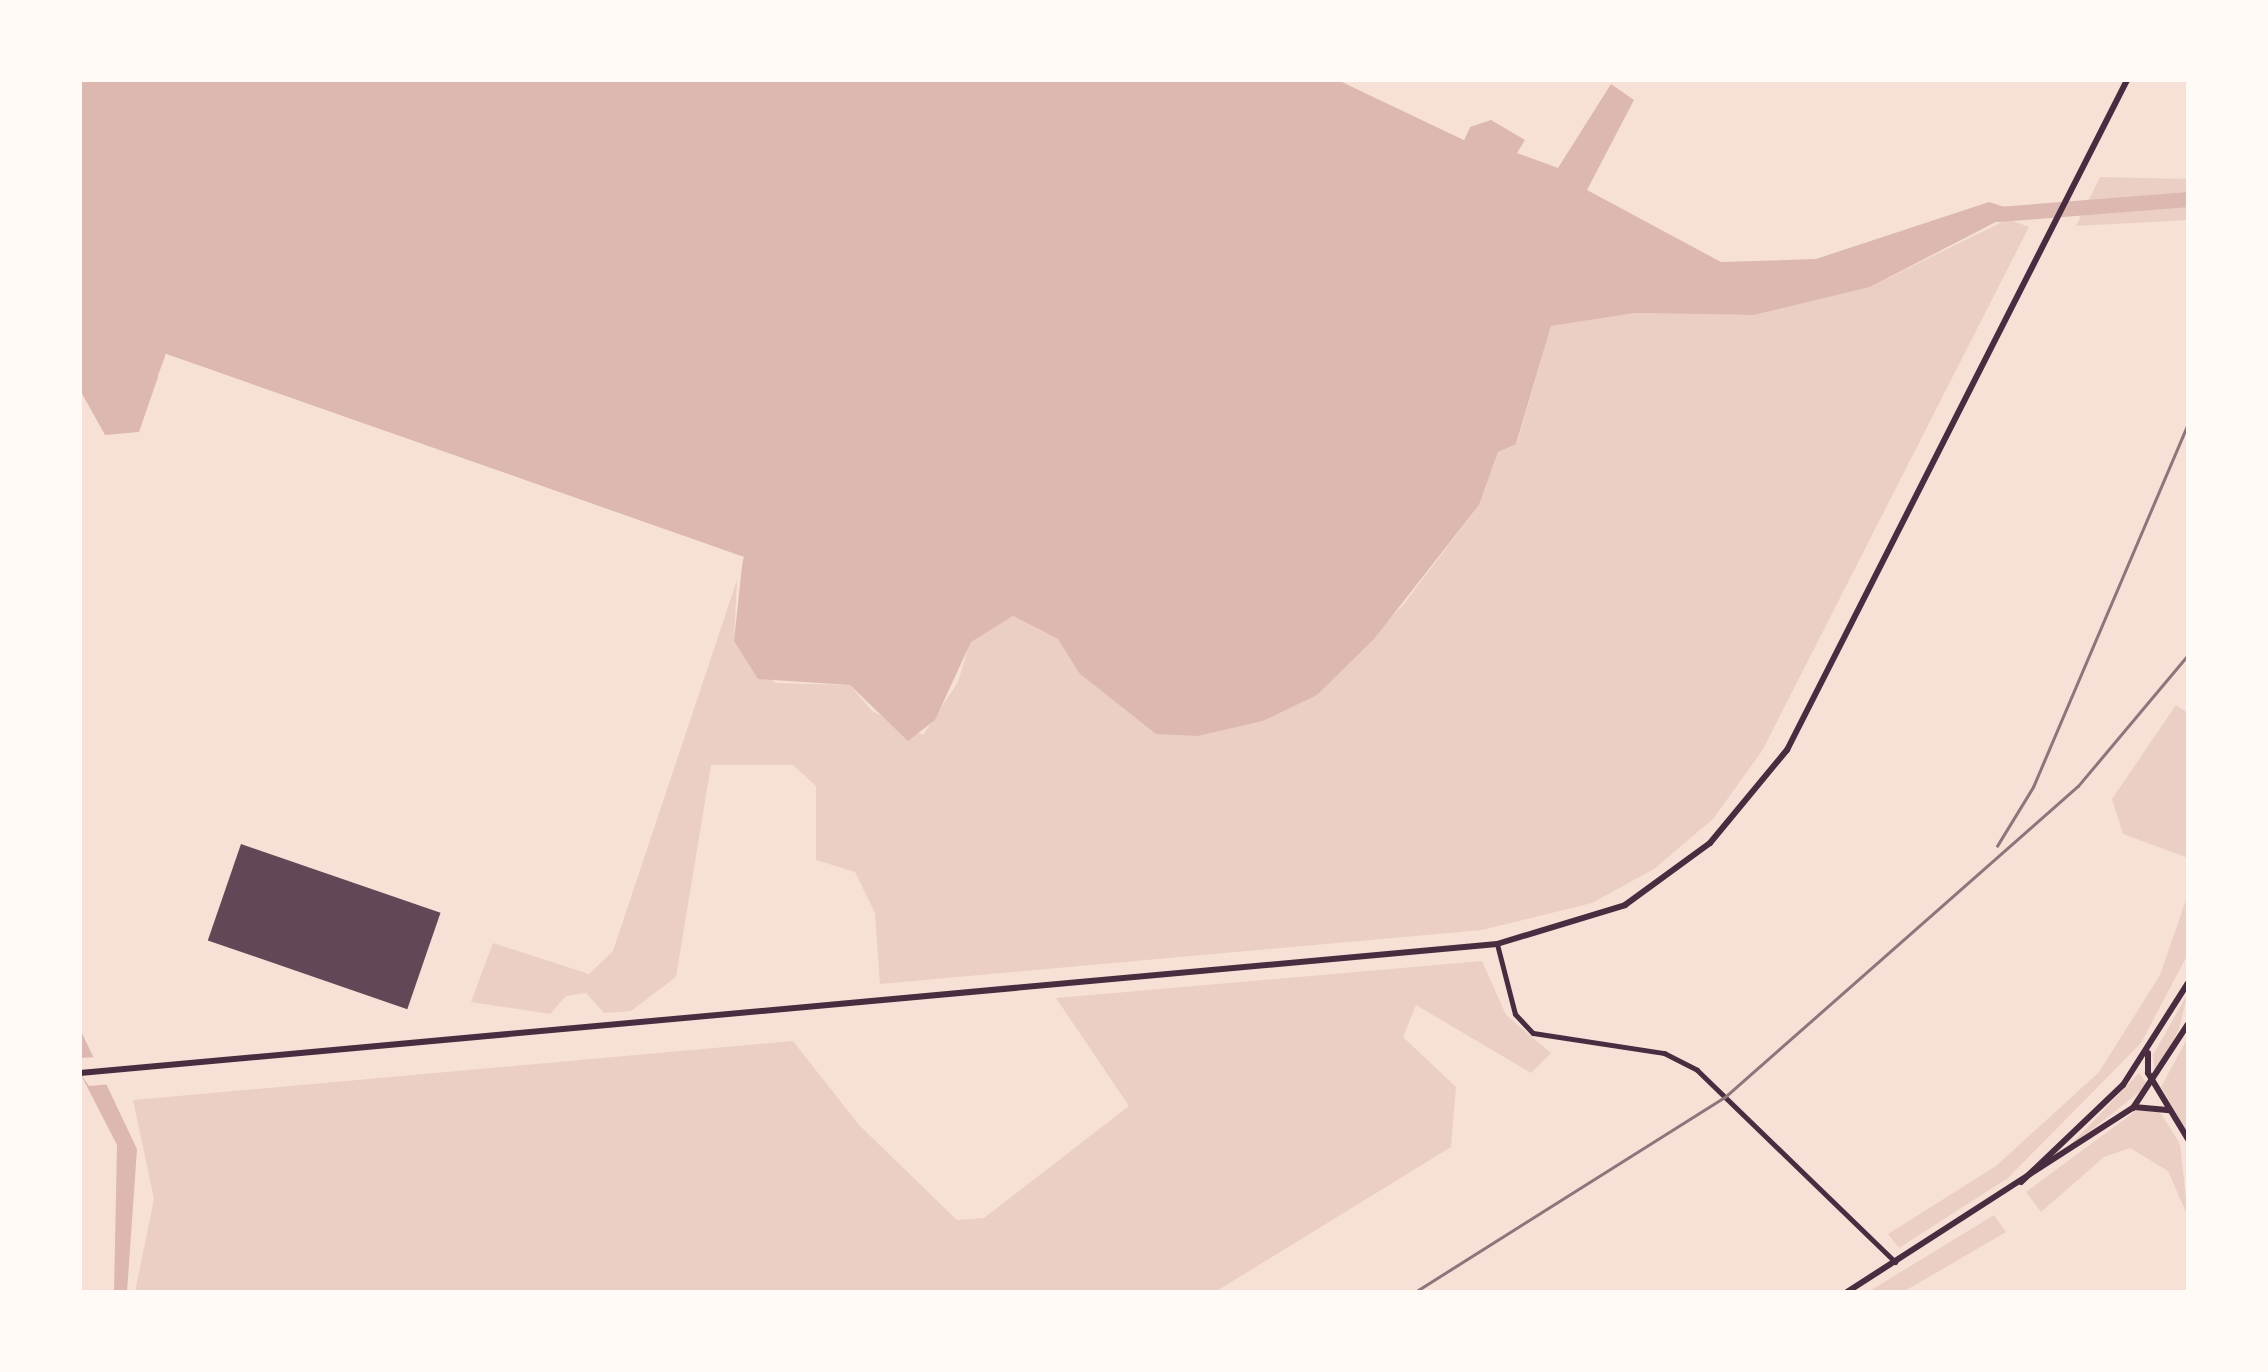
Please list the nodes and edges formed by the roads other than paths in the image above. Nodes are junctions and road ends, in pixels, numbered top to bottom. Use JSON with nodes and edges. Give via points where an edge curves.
{"nodes":[{"id":1,"x":2127,"y":80,"type":"edge"},
{"id":2,"x":1497,"y":944,"type":"junction"},
{"id":3,"x":2188,"y":982,"type":"edge"},
{"id":4,"x":2188,"y":1024,"type":"edge"},
{"id":5,"x":2154,"y":1044,"type":"junction"},
{"id":6,"x":80,"y":1073,"type":"edge"},
{"id":7,"x":2156,"y":1086,"type":"junction"},
{"id":8,"x":2133,"y":1108,"type":"junction"},
{"id":9,"x":2173,"y":1112,"type":"junction"},
{"id":10,"x":2188,"y":1139,"type":"edge"},
{"id":11,"x":1983,"y":1209,"type":"junction"},
{"id":12,"x":1895,"y":1262,"type":"junction"},
{"id":13,"x":1846,"y":1292,"type":"edge"}],
"edges":[{"from":1,"to":2,"type":"main road","via":[[1822,685],[1753,797],[1682,866],[1625,905]]},
{"from":2,"to":6,"type":"main road"},
{"from":2,"to":12,"type":"main road","via":[[1510,1002],[1533,1033],[1664,1053],[1697,1070]]},
{"from":3,"to":5,"type":"main road"},
{"from":4,"to":7,"type":"main road"},
{"from":5,"to":7,"type":"main road","via":[[2146,1068]]},
{"from":5,"to":11,"type":"main road","via":[[2066,1143]]},
{"from":7,"to":8,"type":"main road"},
{"from":7,"to":9,"type":"main road"},
{"from":8,"to":9,"type":"main road"},
{"from":8,"to":11,"type":"main road"},
{"from":9,"to":10,"type":"main road"},
{"from":11,"to":12,"type":"main road"},
{"from":12,"to":13,"type":"main road"}]}
